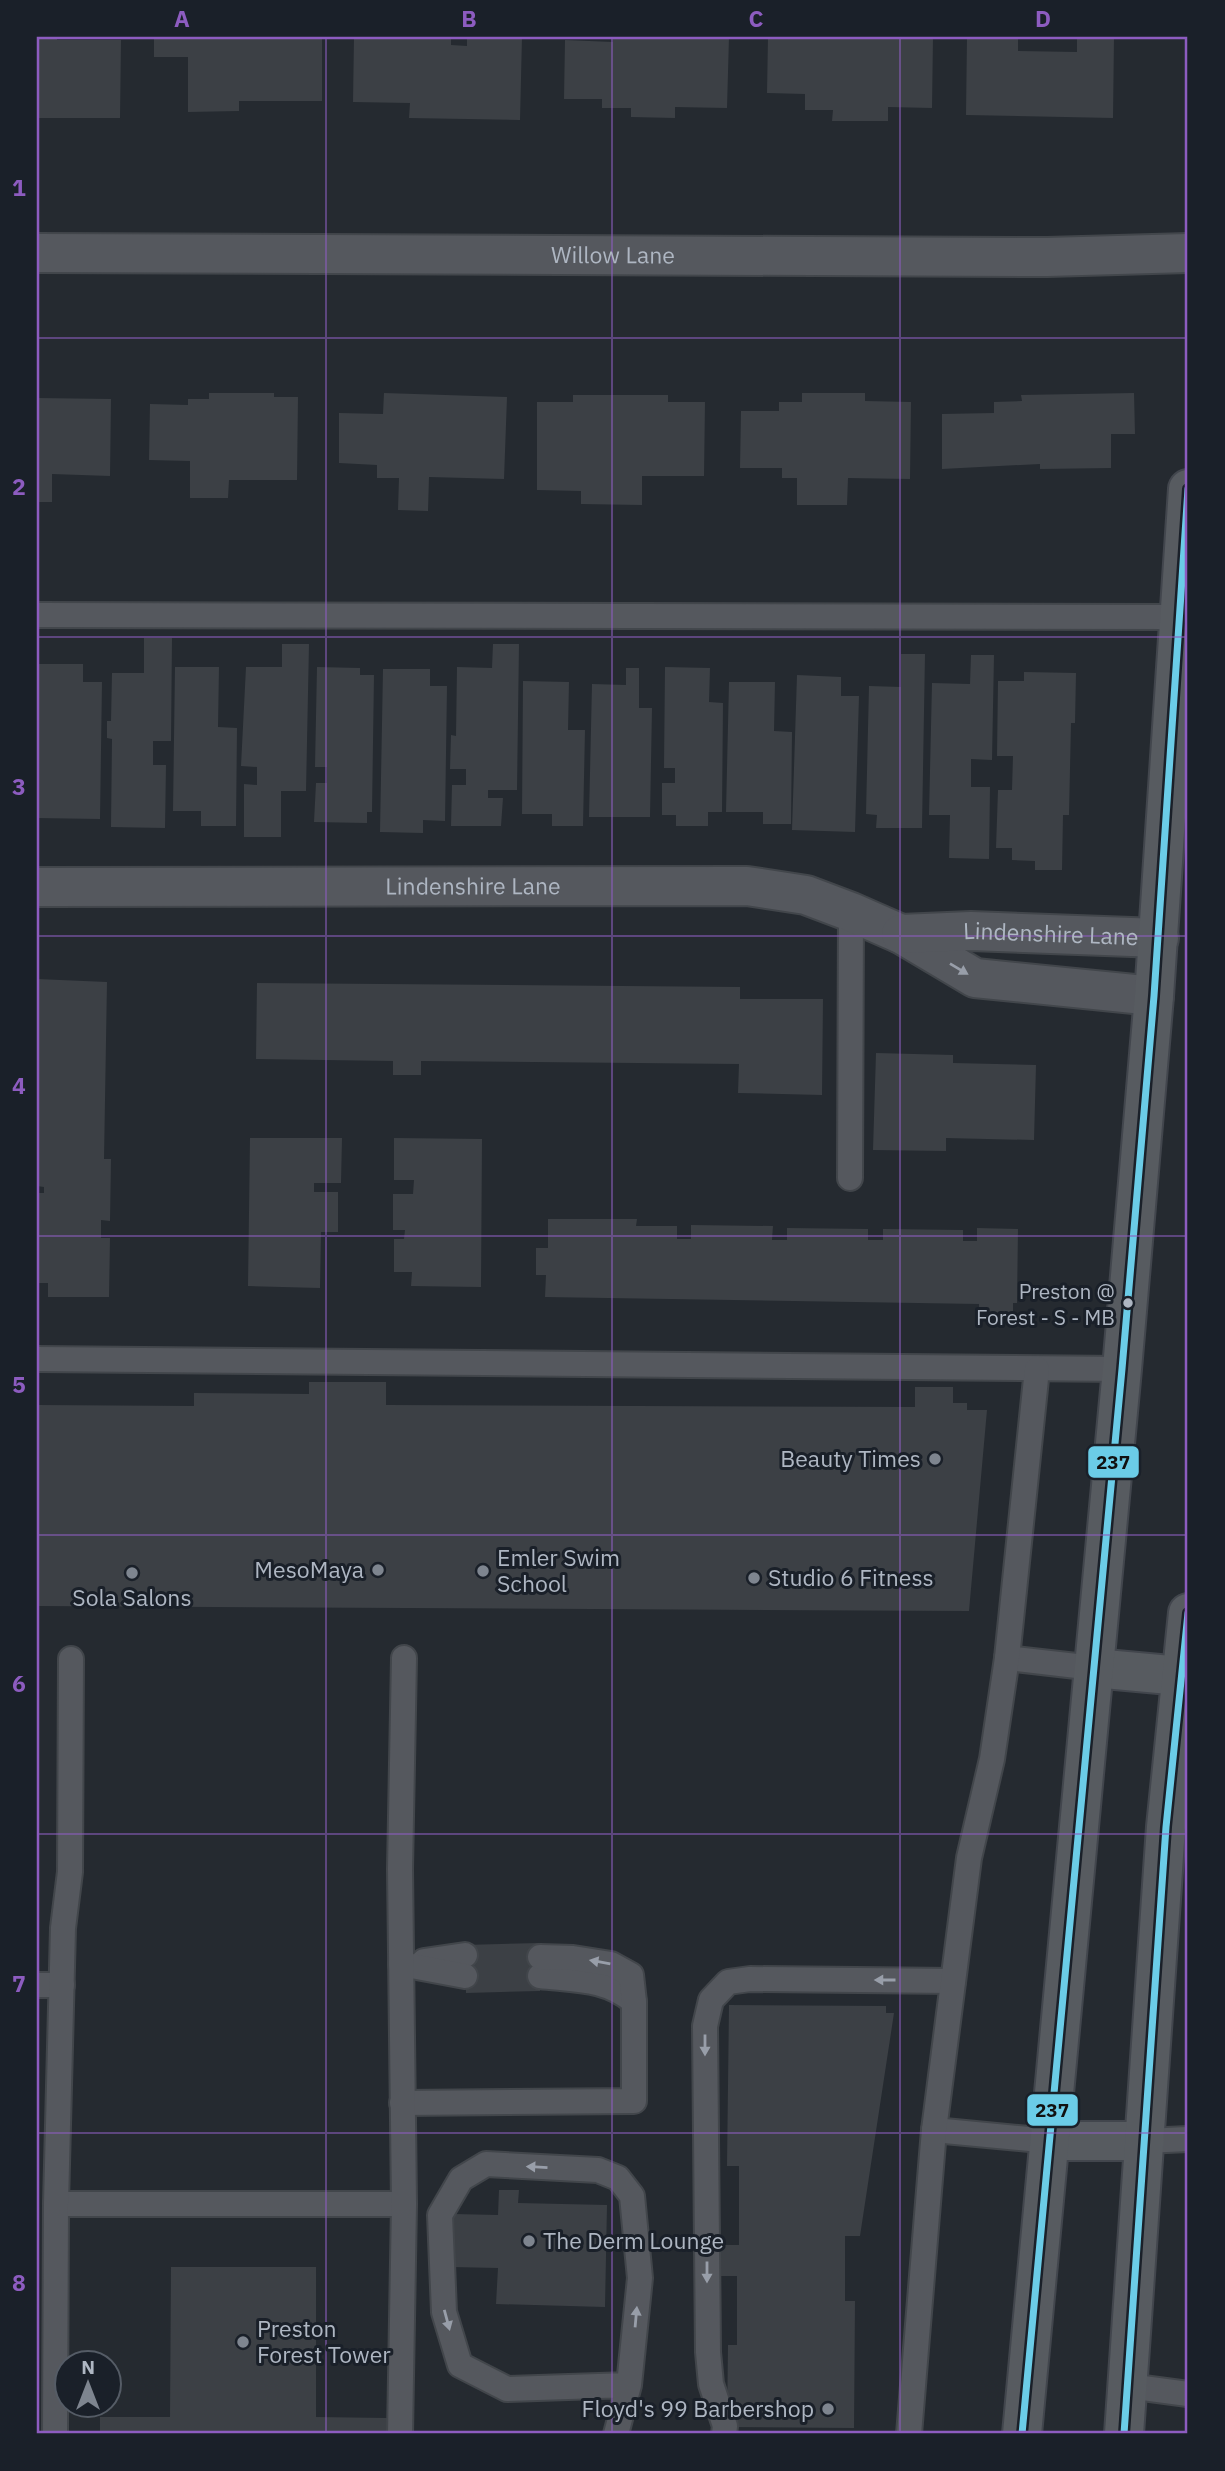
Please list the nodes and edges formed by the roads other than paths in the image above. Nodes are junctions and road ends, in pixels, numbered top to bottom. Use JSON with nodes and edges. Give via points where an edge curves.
{"nodes":[{"id":1,"x":37,"y":253,"type":"edge"},
{"id":2,"x":1188,"y":253,"type":"edge"},
{"id":3,"x":1188,"y":489,"type":"edge"},
{"id":4,"x":37,"y":615,"type":"edge"},
{"id":5,"x":1180,"y":617,"type":"junction"},
{"id":6,"x":37,"y":887,"type":"edge"},
{"id":7,"x":851,"y":912,"type":"junction"},
{"id":8,"x":901,"y":933,"type":"junction"},
{"id":9,"x":1159,"y":938,"type":"junction"},
{"id":10,"x":1154,"y":996,"type":"junction"},
{"id":11,"x":850,"y":1178,"type":"dead end"},
{"id":12,"x":37,"y":1359,"type":"edge"},
{"id":13,"x":1037,"y":1369,"type":"junction"},
{"id":14,"x":1122,"y":1369,"type":"junction"},
{"id":15,"x":1188,"y":1613,"type":"edge"},
{"id":16,"x":404,"y":1658,"type":"dead end"},
{"id":17,"x":1007,"y":1658,"type":"junction"},
{"id":18,"x":71,"y":1659,"type":"dead end"},
{"id":19,"x":1094,"y":1668,"type":"junction"},
{"id":20,"x":1186,"y":1678,"type":"edge"},
{"id":21,"x":401,"y":1964,"type":"junction"},
{"id":22,"x":465,"y":1966,"type":"dead end"},
{"id":23,"x":540,"y":1967,"type":"dead end"},
{"id":24,"x":953,"y":1981,"type":"junction"},
{"id":25,"x":37,"y":1985,"type":"edge"},
{"id":26,"x":62,"y":1985,"type":"junction"},
{"id":27,"x":402,"y":2103,"type":"junction"},
{"id":28,"x":934,"y":2130,"type":"junction"},
{"id":29,"x":1188,"y":2139,"type":"edge"},
{"id":30,"x":1050,"y":2141,"type":"junction"},
{"id":31,"x":1145,"y":2141,"type":"junction"},
{"id":32,"x":57,"y":2204,"type":"junction"},
{"id":33,"x":404,"y":2204,"type":"junction"},
{"id":34,"x":629,"y":2385,"type":"junction"},
{"id":35,"x":1128,"y":2386,"type":"junction"},
{"id":36,"x":1188,"y":2394,"type":"edge"},
{"id":37,"x":55,"y":2434,"type":"edge"},
{"id":38,"x":400,"y":2434,"type":"edge"},
{"id":39,"x":616,"y":2434,"type":"edge"},
{"id":40,"x":724,"y":2434,"type":"edge"},
{"id":41,"x":909,"y":2434,"type":"edge"},
{"id":42,"x":1022,"y":2434,"type":"edge"},
{"id":43,"x":1124,"y":2434,"type":"edge"}],
"edges":[{"from":1,"to":2,"type":"street","name":"Willow Lane","via":[[1020,257]]},
{"from":3,"to":5,"type":"main road"},
{"from":4,"to":5,"type":"lane"},
{"from":5,"to":9,"type":"main road"},
{"from":6,"to":7,"type":"street","name":"Lindenshire Lane","via":[[747,887],[806,895]]},
{"from":7,"to":8,"type":"street","name":"Lindenshire Lane"},
{"from":7,"to":11,"type":"lane"},
{"from":8,"to":9,"type":"street","name":"Lindenshire Lane"},
{"from":8,"to":10,"type":"street","name":"Lindenshire Lane","one_way":true,"via":[[975,978]]},
{"from":9,"to":10,"type":"main road"},
{"from":10,"to":14,"type":"main road"},
{"from":12,"to":13,"type":"lane"},
{"from":13,"to":14,"type":"lane"},
{"from":13,"to":17,"type":"lane"},
{"from":14,"to":19,"type":"main road"},
{"from":15,"to":20,"type":"main road"},
{"from":16,"to":21,"type":"lane"},
{"from":17,"to":19,"type":"lane"},
{"from":17,"to":24,"type":"lane","via":[[992,1759],[969,1858]]},
{"from":18,"to":26,"type":"lane","via":[[71,1872],[63,1928]]},
{"from":19,"to":20,"type":"main road"},
{"from":19,"to":30,"type":"main road"},
{"from":20,"to":31,"type":"main road","via":[[1166,1827]]},
{"from":21,"to":22,"type":"lane"},
{"from":21,"to":27,"type":"lane"},
{"from":27,"to":23,"type":"lane","one_way":true,"via":[[634,2101],[631,1975],[611,1964],[573,1958]]},
{"from":24,"to":28,"type":"lane"},
{"from":24,"to":40,"type":"lane","one_way":true,"via":[[750,1979],[728,1982],[710,2000],[705,2026],[708,2352]]},
{"from":25,"to":26,"type":"lane"},
{"from":26,"to":32,"type":"lane"},
{"from":27,"to":33,"type":"lane"},
{"from":28,"to":30,"type":"lane"},
{"from":28,"to":41,"type":"lane"},
{"from":29,"to":31,"type":"lane"},
{"from":30,"to":31,"type":"main road"},
{"from":30,"to":42,"type":"main road"},
{"from":31,"to":35,"type":"main road"},
{"from":32,"to":33,"type":"lane"},
{"from":32,"to":37,"type":"lane"},
{"from":33,"to":38,"type":"lane"},
{"from":34,"to":34,"type":"lane","one_way":true,"via":[[640,2278],[632,2196],[618,2178],[598,2170],[486,2164],[461,2179],[440,2215],[444,2312],[460,2365],[507,2389]]},
{"from":34,"to":39,"type":"lane"},
{"from":35,"to":36,"type":"lane"},
{"from":35,"to":43,"type":"main road"}]}
